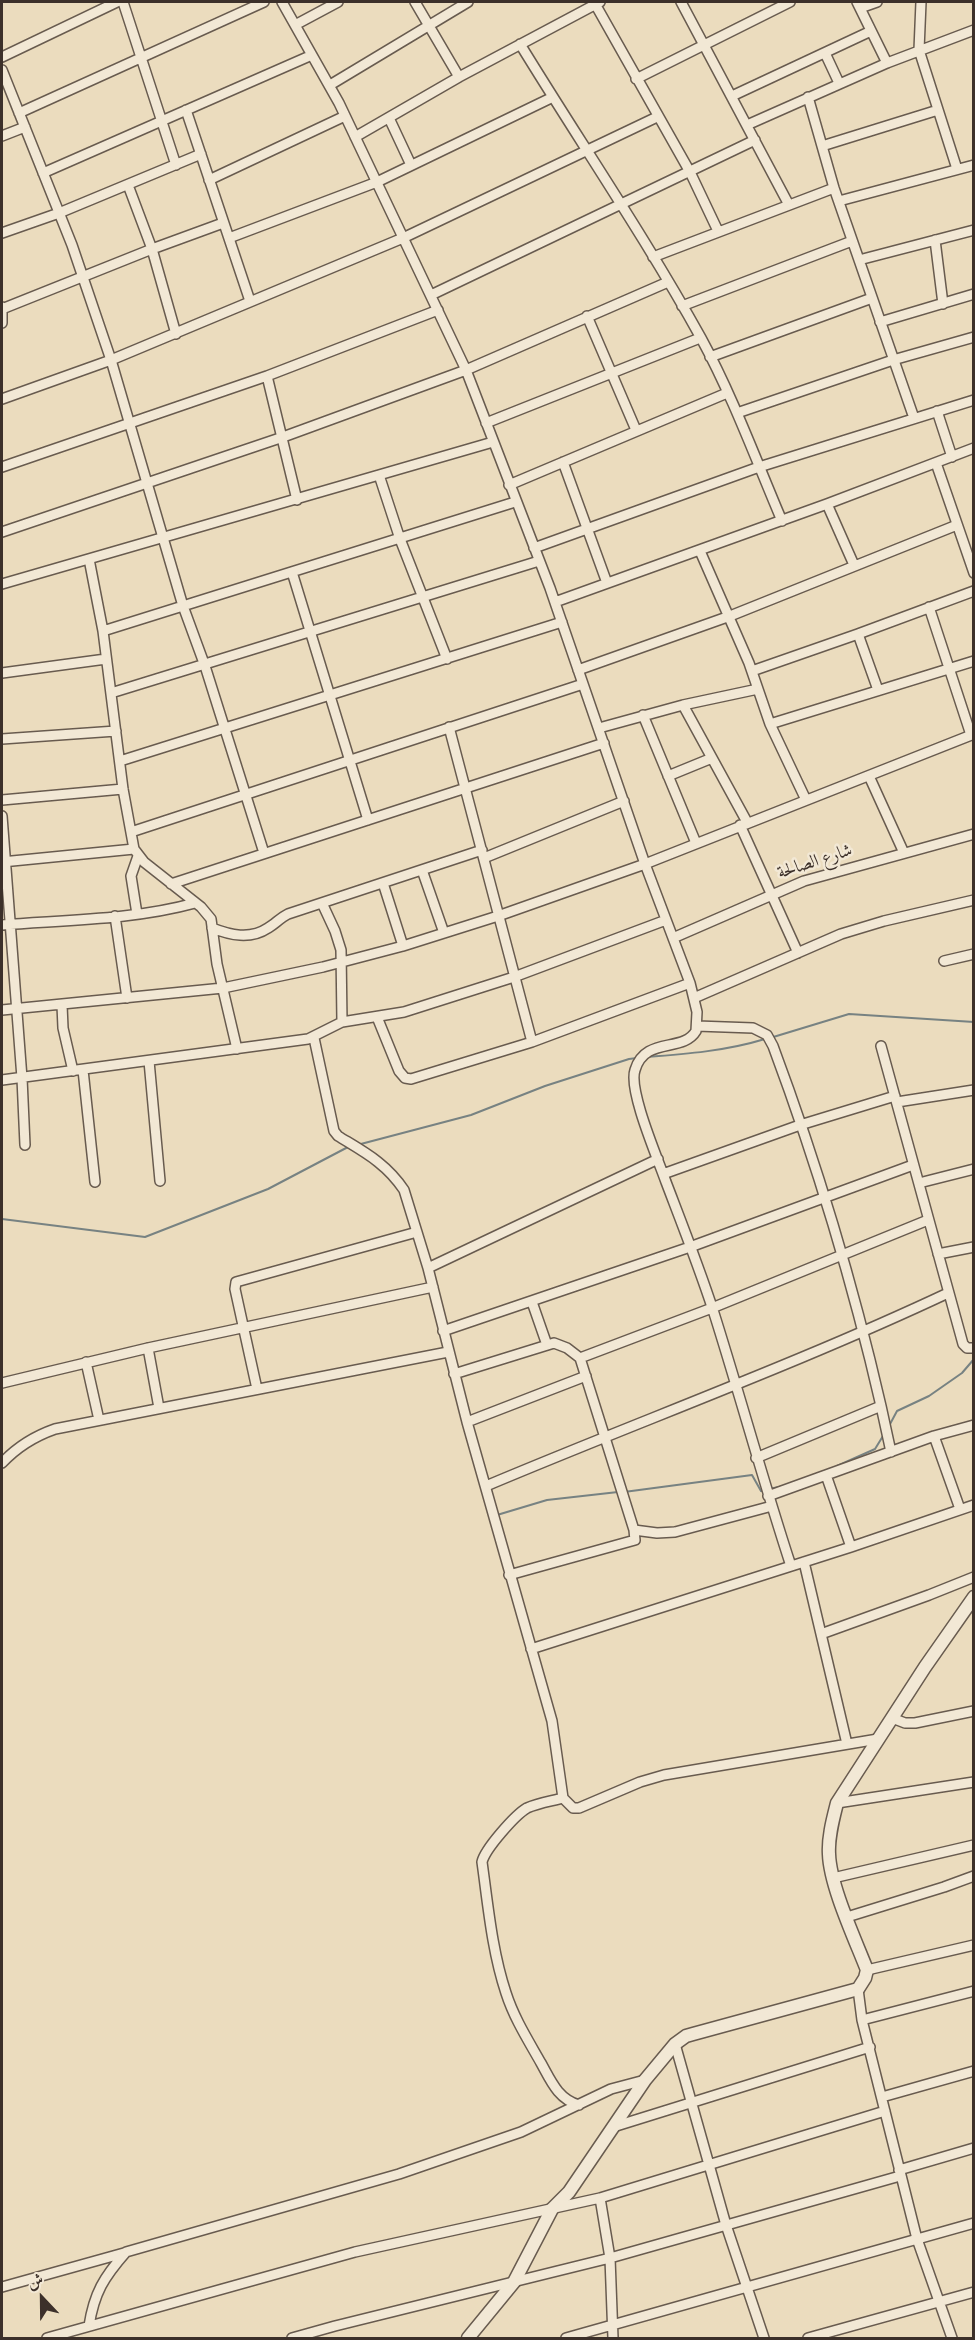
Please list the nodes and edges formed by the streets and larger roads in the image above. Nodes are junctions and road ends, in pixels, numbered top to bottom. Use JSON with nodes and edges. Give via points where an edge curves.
{"nodes":[{"id":1,"x":117,"y":2,"type":"edge"},
{"id":2,"x":123,"y":2,"type":"edge"},
{"id":3,"x":264,"y":2,"type":"edge"},
{"id":4,"x":282,"y":2,"type":"edge"},
{"id":5,"x":338,"y":2,"type":"edge"},
{"id":6,"x":416,"y":2,"type":"edge"},
{"id":7,"x":468,"y":2,"type":"edge"},
{"id":8,"x":596,"y":2,"type":"edge"},
{"id":9,"x":681,"y":2,"type":"edge"},
{"id":10,"x":790,"y":2,"type":"edge"},
{"id":11,"x":877,"y":2,"type":"edge"},
{"id":12,"x":921,"y":2,"type":"edge"},
{"id":13,"x":250,"y":5,"type":"edge"},
{"id":14,"x":771,"y":5,"type":"edge"},
{"id":15,"x":858,"y":5,"type":"edge"},
{"id":16,"x":295,"y":25,"type":"junction"},
{"id":17,"x":429,"y":26,"type":"junction"},
{"id":18,"x":974,"y":30,"type":"edge"},
{"id":19,"x":871,"y":31,"type":"junction"},
{"id":20,"x":520,"y":44,"type":"junction"},
{"id":21,"x":705,"y":45,"type":"junction"},
{"id":22,"x":919,"y":50,"type":"junction"},
{"id":23,"x":825,"y":53,"type":"junction"},
{"id":24,"x":312,"y":55,"type":"junction"},
{"id":25,"x":2,"y":57,"type":"edge"},
{"id":26,"x":142,"y":58,"type":"junction"},
{"id":27,"x":887,"y":63,"type":"junction"},
{"id":28,"x":2,"y":70,"type":"edge"},
{"id":29,"x":459,"y":76,"type":"junction"},
{"id":30,"x":636,"y":79,"type":"junction"},
{"id":31,"x":839,"y":83,"type":"junction"},
{"id":32,"x":330,"y":86,"type":"junction"},
{"id":33,"x":732,"y":96,"type":"junction"},
{"id":34,"x":553,"y":97,"type":"junction"},
{"id":35,"x":808,"y":97,"type":"junction"},
{"id":36,"x":186,"y":110,"type":"junction"},
{"id":37,"x":938,"y":110,"type":"junction"},
{"id":38,"x":19,"y":113,"type":"junction"},
{"id":39,"x":345,"y":116,"type":"junction"},
{"id":40,"x":657,"y":117,"type":"junction"},
{"id":41,"x":388,"y":118,"type":"junction"},
{"id":42,"x":161,"y":120,"type":"junction"},
{"id":43,"x":747,"y":125,"type":"junction"},
{"id":44,"x":25,"y":127,"type":"junction"},
{"id":45,"x":2,"y":135,"type":"edge"},
{"id":46,"x":355,"y":137,"type":"junction"},
{"id":47,"x":754,"y":141,"type":"junction"},
{"id":48,"x":822,"y":146,"type":"junction"},
{"id":49,"x":586,"y":150,"type":"junction"},
{"id":50,"x":201,"y":154,"type":"junction"},
{"id":51,"x":176,"y":165,"type":"junction"},
{"id":52,"x":411,"y":165,"type":"junction"},
{"id":53,"x":974,"y":165,"type":"edge"},
{"id":54,"x":957,"y":169,"type":"junction"},
{"id":55,"x":690,"y":172,"type":"junction"},
{"id":56,"x":43,"y":173,"type":"junction"},
{"id":57,"x":209,"y":180,"type":"junction"},
{"id":58,"x":377,"y":182,"type":"junction"},
{"id":59,"x":128,"y":185,"type":"junction"},
{"id":60,"x":834,"y":188,"type":"junction"},
{"id":61,"x":838,"y":201,"type":"junction"},
{"id":62,"x":621,"y":205,"type":"junction"},
{"id":63,"x":789,"y":205,"type":"junction"},
{"id":64,"x":59,"y":213,"type":"junction"},
{"id":65,"x":223,"y":223,"type":"junction"},
{"id":66,"x":974,"y":230,"type":"edge"},
{"id":67,"x":718,"y":231,"type":"junction"},
{"id":68,"x":2,"y":233,"type":"edge"},
{"id":69,"x":229,"y":238,"type":"junction"},
{"id":70,"x":403,"y":238,"type":"junction"},
{"id":71,"x":935,"y":240,"type":"junction"},
{"id":72,"x":852,"y":241,"type":"junction"},
{"id":73,"x":152,"y":249,"type":"junction"},
{"id":74,"x":652,"y":257,"type":"junction"},
{"id":75,"x":860,"y":260,"type":"junction"},
{"id":76,"x":83,"y":277,"type":"junction"},
{"id":77,"x":668,"y":282,"type":"junction"},
{"id":78,"x":974,"y":294,"type":"edge"},
{"id":79,"x":430,"y":295,"type":"junction"},
{"id":80,"x":872,"y":298,"type":"junction"},
{"id":81,"x":250,"y":301,"type":"junction"},
{"id":82,"x":943,"y":304,"type":"junction"},
{"id":83,"x":682,"y":306,"type":"junction"},
{"id":84,"x":2,"y":308,"type":"edge"},
{"id":85,"x":438,"y":310,"type":"junction"},
{"id":86,"x":587,"y":316,"type":"junction"},
{"id":87,"x":2,"y":322,"type":"edge"},
{"id":88,"x":880,"y":322,"type":"junction"},
{"id":89,"x":176,"y":334,"type":"junction"},
{"id":90,"x":974,"y":337,"type":"edge"},
{"id":91,"x":700,"y":338,"type":"junction"},
{"id":92,"x":710,"y":357,"type":"junction"},
{"id":93,"x":111,"y":360,"type":"junction"},
{"id":94,"x":893,"y":360,"type":"junction"},
{"id":95,"x":466,"y":369,"type":"junction"},
{"id":96,"x":611,"y":374,"type":"junction"},
{"id":97,"x":267,"y":376,"type":"junction"},
{"id":98,"x":727,"y":393,"type":"junction"},
{"id":99,"x":2,"y":399,"type":"edge"},
{"id":100,"x":974,"y":400,"type":"edge"},
{"id":101,"x":937,"y":411,"type":"junction"},
{"id":102,"x":737,"y":413,"type":"junction"},
{"id":103,"x":914,"y":418,"type":"junction"},
{"id":104,"x":486,"y":423,"type":"junction"},
{"id":105,"x":131,"y":424,"type":"junction"},
{"id":106,"x":636,"y":430,"type":"junction"},
{"id":107,"x":283,"y":436,"type":"junction"},
{"id":108,"x":493,"y":442,"type":"junction"},
{"id":109,"x":974,"y":448,"type":"edge"},
{"id":110,"x":952,"y":457,"type":"junction"},
{"id":111,"x":563,"y":462,"type":"junction"},
{"id":112,"x":936,"y":463,"type":"junction"},
{"id":113,"x":2,"y":467,"type":"edge"},
{"id":114,"x":759,"y":467,"type":"junction"},
{"id":115,"x":379,"y":475,"type":"junction"},
{"id":116,"x":147,"y":483,"type":"junction"},
{"id":117,"x":508,"y":485,"type":"junction"},
{"id":118,"x":297,"y":500,"type":"junction"},
{"id":119,"x":515,"y":502,"type":"junction"},
{"id":120,"x":827,"y":504,"type":"junction"},
{"id":121,"x":782,"y":521,"type":"junction"},
{"id":122,"x":957,"y":525,"type":"junction"},
{"id":123,"x":588,"y":529,"type":"junction"},
{"id":124,"x":2,"y":532,"type":"edge"},
{"id":125,"x":162,"y":538,"type":"junction"},
{"id":126,"x":400,"y":539,"type":"junction"},
{"id":127,"x":534,"y":548,"type":"junction"},
{"id":128,"x":700,"y":551,"type":"junction"},
{"id":129,"x":89,"y":559,"type":"junction"},
{"id":130,"x":539,"y":561,"type":"junction"},
{"id":131,"x":854,"y":565,"type":"junction"},
{"id":132,"x":292,"y":572,"type":"junction"},
{"id":133,"x":974,"y":573,"type":"edge"},
{"id":134,"x":607,"y":583,"type":"junction"},
{"id":135,"x":2,"y":584,"type":"edge"},
{"id":136,"x":974,"y":591,"type":"edge"},
{"id":137,"x":423,"y":598,"type":"junction"},
{"id":138,"x":555,"y":602,"type":"junction"},
{"id":139,"x":183,"y":606,"type":"junction"},
{"id":140,"x":929,"y":608,"type":"junction"},
{"id":141,"x":730,"y":616,"type":"junction"},
{"id":142,"x":562,"y":622,"type":"junction"},
{"id":143,"x":103,"y":631,"type":"junction"},
{"id":144,"x":310,"y":632,"type":"junction"},
{"id":145,"x":858,"y":634,"type":"junction"},
{"id":146,"x":106,"y":659,"type":"junction"},
{"id":147,"x":447,"y":659,"type":"junction"},
{"id":148,"x":974,"y":660,"type":"edge"},
{"id":149,"x":205,"y":666,"type":"junction"},
{"id":150,"x":950,"y":668,"type":"junction"},
{"id":151,"x":578,"y":670,"type":"junction"},
{"id":152,"x":752,"y":671,"type":"junction"},
{"id":153,"x":2,"y":673,"type":"edge"},
{"id":154,"x":583,"y":684,"type":"junction"},
{"id":155,"x":758,"y":689,"type":"junction"},
{"id":156,"x":878,"y":690,"type":"junction"},
{"id":157,"x":111,"y":693,"type":"junction"},
{"id":158,"x":331,"y":695,"type":"junction"},
{"id":159,"x":683,"y":705,"type":"junction"},
{"id":160,"x":643,"y":715,"type":"junction"},
{"id":161,"x":770,"y":724,"type":"junction"},
{"id":162,"x":449,"y":728,"type":"junction"},
{"id":163,"x":599,"y":728,"type":"junction"},
{"id":164,"x":226,"y":729,"type":"junction"},
{"id":165,"x":116,"y":731,"type":"junction"},
{"id":166,"x":973,"y":735,"type":"edge"},
{"id":167,"x":2,"y":740,"type":"edge"},
{"id":168,"x":604,"y":743,"type":"junction"},
{"id":169,"x":712,"y":758,"type":"junction"},
{"id":170,"x":120,"y":761,"type":"junction"},
{"id":171,"x":350,"y":761,"type":"junction"},
{"id":172,"x":668,"y":776,"type":"junction"},
{"id":173,"x":869,"y":776,"type":"junction"},
{"id":174,"x":466,"y":788,"type":"junction"},
{"id":175,"x":123,"y":789,"type":"junction"},
{"id":176,"x":245,"y":794,"type":"junction"},
{"id":177,"x":2,"y":800,"type":"edge"},
{"id":178,"x":806,"y":800,"type":"junction"},
{"id":179,"x":624,"y":801,"type":"junction"},
{"id":180,"x":2,"y":816,"type":"edge"},
{"id":181,"x":368,"y":820,"type":"junction"},
{"id":182,"x":744,"y":823,"type":"junction"},
{"id":183,"x":130,"y":832,"type":"junction"},
{"id":184,"x":974,"y":834,"type":"edge"},
{"id":185,"x":696,"y":843,"type":"junction"},
{"id":186,"x":136,"y":852,"type":"junction"},
{"id":187,"x":264,"y":853,"type":"junction"},
{"id":188,"x":904,"y":853,"type":"junction"},
{"id":189,"x":483,"y":854,"type":"junction"},
{"id":190,"x":3,"y":862,"type":"edge"},
{"id":191,"x":645,"y":864,"type":"junction"},
{"id":192,"x":422,"y":870,"type":"junction"},
{"id":193,"x":171,"y":884,"type":"junction"},
{"id":194,"x":383,"y":884,"type":"junction"},
{"id":195,"x":772,"y":894,"type":"junction"},
{"id":196,"x":974,"y":900,"type":"edge"},
{"id":197,"x":195,"y":903,"type":"junction"},
{"id":198,"x":322,"y":903,"type":"junction"},
{"id":199,"x":137,"y":914,"type":"junction"},
{"id":200,"x":115,"y":916,"type":"junction"},
{"id":201,"x":498,"y":916,"type":"junction"},
{"id":202,"x":666,"y":920,"type":"junction"},
{"id":203,"x":5,"y":925,"type":"edge"},
{"id":204,"x":212,"y":927,"type":"junction"},
{"id":205,"x":444,"y":933,"type":"junction"},
{"id":206,"x":673,"y":938,"type":"junction"},
{"id":207,"x":403,"y":946,"type":"junction"},
{"id":208,"x":798,"y":953,"type":"junction"},
{"id":209,"x":974,"y":954,"type":"edge"},
{"id":210,"x":944,"y":961,"type":"dead end"},
{"id":211,"x":342,"y":962,"type":"junction"},
{"id":212,"x":514,"y":977,"type":"junction"},
{"id":213,"x":690,"y":983,"type":"junction"},
{"id":214,"x":223,"y":988,"type":"junction"},
{"id":215,"x":127,"y":998,"type":"junction"},
{"id":216,"x":694,"y":998,"type":"junction"},
{"id":217,"x":62,"y":1005,"type":"junction"},
{"id":218,"x":16,"y":1009,"type":"junction"},
{"id":219,"x":2,"y":1010,"type":"edge"},
{"id":220,"x":377,"y":1017,"type":"junction"},
{"id":221,"x":342,"y":1022,"type":"junction"},
{"id":222,"x":697,"y":1026,"type":"junction"},
{"id":223,"x":314,"y":1038,"type":"junction"},
{"id":224,"x":532,"y":1041,"type":"junction"},
{"id":225,"x":881,"y":1047,"type":"dead end"},
{"id":226,"x":237,"y":1049,"type":"junction"},
{"id":227,"x":149,"y":1061,"type":"junction"},
{"id":228,"x":83,"y":1070,"type":"junction"},
{"id":229,"x":73,"y":1071,"type":"junction"},
{"id":230,"x":22,"y":1078,"type":"junction"},
{"id":231,"x":2,"y":1080,"type":"edge"},
{"id":232,"x":974,"y":1090,"type":"edge"},
{"id":233,"x":896,"y":1099,"type":"junction"},
{"id":234,"x":800,"y":1125,"type":"junction"},
{"id":235,"x":25,"y":1145,"type":"dead end"},
{"id":236,"x":658,"y":1159,"type":"junction"},
{"id":237,"x":914,"y":1166,"type":"junction"},
{"id":238,"x":974,"y":1169,"type":"edge"},
{"id":239,"x":663,"y":1174,"type":"junction"},
{"id":240,"x":159,"y":1181,"type":"dead end"},
{"id":241,"x":95,"y":1182,"type":"dead end"},
{"id":242,"x":919,"y":1183,"type":"junction"},
{"id":243,"x":824,"y":1196,"type":"junction"},
{"id":244,"x":928,"y":1220,"type":"junction"},
{"id":245,"x":417,"y":1232,"type":"junction"},
{"id":246,"x":690,"y":1247,"type":"junction"},
{"id":247,"x":974,"y":1247,"type":"edge"},
{"id":248,"x":938,"y":1254,"type":"junction"},
{"id":249,"x":844,"y":1256,"type":"junction"},
{"id":250,"x":428,"y":1268,"type":"junction"},
{"id":251,"x":433,"y":1287,"type":"junction"},
{"id":252,"x":948,"y":1293,"type":"junction"},
{"id":253,"x":532,"y":1302,"type":"junction"},
{"id":254,"x":712,"y":1308,"type":"junction"},
{"id":255,"x":243,"y":1328,"type":"junction"},
{"id":256,"x":864,"y":1330,"type":"junction"},
{"id":257,"x":443,"y":1331,"type":"junction"},
{"id":258,"x":547,"y":1345,"type":"junction"},
{"id":259,"x":148,"y":1348,"type":"junction"},
{"id":260,"x":974,"y":1348,"type":"edge"},
{"id":261,"x":448,"y":1352,"type":"junction"},
{"id":262,"x":580,"y":1358,"type":"junction"},
{"id":263,"x":86,"y":1362,"type":"junction"},
{"id":264,"x":454,"y":1374,"type":"junction"},
{"id":265,"x":586,"y":1376,"type":"junction"},
{"id":266,"x":2,"y":1383,"type":"edge"},
{"id":267,"x":736,"y":1386,"type":"junction"},
{"id":268,"x":257,"y":1389,"type":"junction"},
{"id":269,"x":880,"y":1406,"type":"junction"},
{"id":270,"x":159,"y":1408,"type":"junction"},
{"id":271,"x":99,"y":1420,"type":"junction"},
{"id":272,"x":467,"y":1422,"type":"junction"},
{"id":273,"x":974,"y":1425,"type":"edge"},
{"id":274,"x":604,"y":1436,"type":"junction"},
{"id":275,"x":934,"y":1436,"type":"junction"},
{"id":276,"x":891,"y":1452,"type":"junction"},
{"id":277,"x":756,"y":1458,"type":"junction"},
{"id":278,"x":2,"y":1463,"type":"edge"},
{"id":279,"x":826,"y":1475,"type":"junction"},
{"id":280,"x":486,"y":1486,"type":"junction"},
{"id":281,"x":768,"y":1496,"type":"junction"},
{"id":282,"x":974,"y":1505,"type":"edge"},
{"id":283,"x":772,"y":1506,"type":"junction"},
{"id":284,"x":960,"y":1509,"type":"junction"},
{"id":285,"x":634,"y":1530,"type":"junction"},
{"id":286,"x":851,"y":1547,"type":"junction"},
{"id":287,"x":804,"y":1562,"type":"junction"},
{"id":288,"x":791,"y":1566,"type":"junction"},
{"id":289,"x":509,"y":1575,"type":"junction"},
{"id":290,"x":974,"y":1577,"type":"edge"},
{"id":291,"x":974,"y":1597,"type":"edge"},
{"id":292,"x":821,"y":1634,"type":"junction"},
{"id":293,"x":531,"y":1648,"type":"junction"},
{"id":294,"x":974,"y":1711,"type":"edge"},
{"id":295,"x":892,"y":1718,"type":"junction"},
{"id":296,"x":878,"y":1739,"type":"junction"},
{"id":297,"x":847,"y":1744,"type":"junction"},
{"id":298,"x":974,"y":1782,"type":"edge"},
{"id":299,"x":563,"y":1798,"type":"junction"},
{"id":300,"x":837,"y":1803,"type":"junction"},
{"id":301,"x":974,"y":1845,"type":"edge"},
{"id":302,"x":974,"y":1876,"type":"edge"},
{"id":303,"x":833,"y":1878,"type":"junction"},
{"id":304,"x":847,"y":1917,"type":"junction"},
{"id":305,"x":974,"y":1945,"type":"edge"},
{"id":306,"x":867,"y":1970,"type":"junction"},
{"id":307,"x":858,"y":1989,"type":"junction"},
{"id":308,"x":974,"y":1991,"type":"edge"},
{"id":309,"x":862,"y":2020,"type":"junction"},
{"id":310,"x":675,"y":2044,"type":"junction"},
{"id":311,"x":870,"y":2047,"type":"junction"},
{"id":312,"x":974,"y":2071,"type":"edge"},
{"id":313,"x":645,"y":2080,"type":"junction"},
{"id":314,"x":882,"y":2097,"type":"junction"},
{"id":315,"x":692,"y":2103,"type":"junction"},
{"id":316,"x":579,"y":2105,"type":"junction"},
{"id":317,"x":885,"y":2111,"type":"junction"},
{"id":318,"x":613,"y":2127,"type":"junction"},
{"id":319,"x":974,"y":2148,"type":"edge"},
{"id":320,"x":710,"y":2165,"type":"junction"},
{"id":321,"x":899,"y":2173,"type":"junction"},
{"id":322,"x":600,"y":2198,"type":"junction"},
{"id":323,"x":552,"y":2209,"type":"junction"},
{"id":324,"x":974,"y":2223,"type":"edge"},
{"id":325,"x":726,"y":2225,"type":"junction"},
{"id":326,"x":917,"y":2239,"type":"junction"},
{"id":327,"x":126,"y":2252,"type":"junction"},
{"id":328,"x":610,"y":2258,"type":"junction"},
{"id":329,"x":514,"y":2282,"type":"junction"},
{"id":330,"x":748,"y":2286,"type":"junction"},
{"id":331,"x":2,"y":2287,"type":"edge"},
{"id":332,"x":974,"y":2292,"type":"edge"},
{"id":333,"x":938,"y":2301,"type":"junction"},
{"id":334,"x":89,"y":2326,"type":"junction"},
{"id":335,"x":611,"y":2327,"type":"junction"},
{"id":336,"x":47,"y":2338,"type":"edge"},
{"id":337,"x":292,"y":2338,"type":"edge"},
{"id":338,"x":468,"y":2338,"type":"edge"},
{"id":339,"x":566,"y":2338,"type":"edge"},
{"id":340,"x":613,"y":2338,"type":"edge"},
{"id":341,"x":764,"y":2338,"type":"edge"},
{"id":342,"x":808,"y":2338,"type":"edge"},
{"id":343,"x":952,"y":2338,"type":"edge"}],
"edges":[{"from":1,"to":25,"type":"street"},
{"from":2,"to":26,"type":"street"},
{"from":3,"to":13,"type":"street"},
{"from":4,"to":16,"type":"street"},
{"from":5,"to":16,"type":"street"},
{"from":6,"to":17,"type":"street"},
{"from":7,"to":17,"type":"street"},
{"from":8,"to":20,"type":"street"},
{"from":8,"to":30,"type":"street"},
{"from":9,"to":21,"type":"street"},
{"from":10,"to":14,"type":"street"},
{"from":11,"to":15,"type":"street"},
{"from":12,"to":22,"type":"street"},
{"from":13,"to":26,"type":"street"},
{"from":14,"to":21,"type":"street"},
{"from":15,"to":19,"type":"street"},
{"from":16,"to":24,"type":"street"},
{"from":17,"to":29,"type":"street"},
{"from":17,"to":32,"type":"street"},
{"from":18,"to":22,"type":"street"},
{"from":19,"to":23,"type":"street"},
{"from":19,"to":27,"type":"street"},
{"from":20,"to":29,"type":"street"},
{"from":20,"to":34,"type":"street"},
{"from":21,"to":30,"type":"street"},
{"from":21,"to":33,"type":"street"},
{"from":22,"to":27,"type":"street"},
{"from":22,"to":37,"type":"street"},
{"from":23,"to":31,"type":"street"},
{"from":23,"to":33,"type":"street"},
{"from":24,"to":32,"type":"street"},
{"from":24,"to":36,"type":"street"},
{"from":26,"to":38,"type":"street"},
{"from":26,"to":42,"type":"street"},
{"from":27,"to":31,"type":"street"},
{"from":28,"to":38,"type":"street"},
{"from":29,"to":41,"type":"street"},
{"from":30,"to":40,"type":"street"},
{"from":31,"to":35,"type":"street"},
{"from":32,"to":39,"type":"street"},
{"from":33,"to":43,"type":"street"},
{"from":34,"to":49,"type":"street"},
{"from":34,"to":52,"type":"street"},
{"from":35,"to":43,"type":"street"},
{"from":35,"to":48,"type":"street"},
{"from":36,"to":42,"type":"street"},
{"from":36,"to":50,"type":"street"},
{"from":37,"to":48,"type":"street"},
{"from":37,"to":54,"type":"street"},
{"from":38,"to":44,"type":"street"},
{"from":39,"to":46,"type":"street"},
{"from":39,"to":57,"type":"street"},
{"from":40,"to":49,"type":"street"},
{"from":40,"to":55,"type":"street"},
{"from":41,"to":46,"type":"street"},
{"from":41,"to":52,"type":"street"},
{"from":42,"to":51,"type":"street"},
{"from":42,"to":56,"type":"street"},
{"from":43,"to":47,"type":"street"},
{"from":44,"to":45,"type":"street"},
{"from":44,"to":56,"type":"street"},
{"from":46,"to":58,"type":"street"},
{"from":47,"to":55,"type":"street"},
{"from":47,"to":63,"type":"street"},
{"from":48,"to":60,"type":"street"},
{"from":49,"to":62,"type":"street"},
{"from":49,"to":70,"type":"street"},
{"from":50,"to":51,"type":"street"},
{"from":50,"to":57,"type":"street"},
{"from":51,"to":59,"type":"street"},
{"from":52,"to":58,"type":"street"},
{"from":53,"to":54,"type":"street"},
{"from":54,"to":61,"type":"street"},
{"from":55,"to":62,"type":"street"},
{"from":55,"to":67,"type":"street"},
{"from":56,"to":64,"type":"street"},
{"from":57,"to":65,"type":"street"},
{"from":58,"to":69,"type":"street"},
{"from":58,"to":70,"type":"street"},
{"from":59,"to":64,"type":"street"},
{"from":59,"to":73,"type":"street"},
{"from":60,"to":61,"type":"street"},
{"from":60,"to":63,"type":"street"},
{"from":61,"to":72,"type":"street"},
{"from":62,"to":74,"type":"street"},
{"from":62,"to":79,"type":"street"},
{"from":63,"to":67,"type":"street"},
{"from":64,"to":68,"type":"street"},
{"from":64,"to":76,"type":"street"},
{"from":65,"to":69,"type":"street"},
{"from":65,"to":73,"type":"street"},
{"from":66,"to":71,"type":"street"},
{"from":67,"to":74,"type":"street"},
{"from":69,"to":81,"type":"street"},
{"from":70,"to":79,"type":"street"},
{"from":70,"to":81,"type":"street"},
{"from":71,"to":75,"type":"street"},
{"from":71,"to":82,"type":"street"},
{"from":72,"to":75,"type":"street"},
{"from":72,"to":83,"type":"street"},
{"from":73,"to":76,"type":"street"},
{"from":73,"to":89,"type":"street"},
{"from":74,"to":77,"type":"street"},
{"from":75,"to":80,"type":"street"},
{"from":76,"to":84,"type":"street"},
{"from":76,"to":93,"type":"street"},
{"from":77,"to":83,"type":"street"},
{"from":77,"to":86,"type":"street"},
{"from":78,"to":82,"type":"street"},
{"from":79,"to":85,"type":"street"},
{"from":80,"to":88,"type":"street"},
{"from":80,"to":92,"type":"street"},
{"from":81,"to":89,"type":"street"},
{"from":82,"to":88,"type":"street"},
{"from":83,"to":91,"type":"street"},
{"from":84,"to":87,"type":"street"},
{"from":85,"to":95,"type":"street"},
{"from":85,"to":97,"type":"street"},
{"from":86,"to":95,"type":"street"},
{"from":86,"to":96,"type":"street"},
{"from":88,"to":94,"type":"street"},
{"from":89,"to":93,"type":"street"},
{"from":90,"to":94,"type":"street"},
{"from":91,"to":92,"type":"street"},
{"from":91,"to":96,"type":"street"},
{"from":92,"to":98,"type":"street"},
{"from":93,"to":99,"type":"street"},
{"from":93,"to":105,"type":"street"},
{"from":94,"to":102,"type":"street"},
{"from":94,"to":103,"type":"street"},
{"from":95,"to":104,"type":"street"},
{"from":95,"to":107,"type":"street"},
{"from":96,"to":104,"type":"street"},
{"from":96,"to":106,"type":"street"},
{"from":97,"to":105,"type":"street"},
{"from":97,"to":107,"type":"street"},
{"from":98,"to":102,"type":"street"},
{"from":98,"to":106,"type":"street"},
{"from":100,"to":101,"type":"street"},
{"from":101,"to":103,"type":"street"},
{"from":101,"to":110,"type":"street"},
{"from":102,"to":114,"type":"street"},
{"from":103,"to":114,"type":"street"},
{"from":104,"to":108,"type":"street"},
{"from":105,"to":113,"type":"street"},
{"from":105,"to":116,"type":"street"},
{"from":106,"to":111,"type":"street"},
{"from":107,"to":116,"type":"street"},
{"from":107,"to":118,"type":"street"},
{"from":108,"to":115,"type":"street"},
{"from":108,"to":117,"type":"street"},
{"from":109,"to":110,"type":"street"},
{"from":110,"to":112,"type":"street"},
{"from":111,"to":117,"type":"street"},
{"from":111,"to":123,"type":"street"},
{"from":112,"to":120,"type":"street"},
{"from":112,"to":122,"type":"street"},
{"from":114,"to":121,"type":"street"},
{"from":114,"to":123,"type":"street"},
{"from":115,"to":118,"type":"street"},
{"from":115,"to":126,"type":"street"},
{"from":116,"to":124,"type":"street"},
{"from":116,"to":125,"type":"street"},
{"from":117,"to":119,"type":"street"},
{"from":118,"to":125,"type":"street"},
{"from":119,"to":126,"type":"street"},
{"from":119,"to":127,"type":"street"},
{"from":120,"to":121,"type":"street"},
{"from":120,"to":131,"type":"street"},
{"from":121,"to":128,"type":"street"},
{"from":122,"to":131,"type":"street"},
{"from":122,"to":133,"type":"street"},
{"from":123,"to":127,"type":"street"},
{"from":123,"to":134,"type":"street"},
{"from":125,"to":129,"type":"street"},
{"from":125,"to":139,"type":"street"},
{"from":126,"to":132,"type":"street"},
{"from":126,"to":137,"type":"street"},
{"from":127,"to":130,"type":"street"},
{"from":128,"to":134,"type":"street"},
{"from":128,"to":141,"type":"street"},
{"from":129,"to":135,"type":"street"},
{"from":129,"to":143,"type":"street"},
{"from":130,"to":137,"type":"street"},
{"from":130,"to":138,"type":"street"},
{"from":131,"to":141,"type":"street"},
{"from":132,"to":139,"type":"street"},
{"from":132,"to":144,"type":"street"},
{"from":134,"to":138,"type":"street"},
{"from":136,"to":140,"type":"street"},
{"from":137,"to":144,"type":"street"},
{"from":137,"to":147,"type":"street"},
{"from":138,"to":142,"type":"street"},
{"from":139,"to":143,"type":"street"},
{"from":139,"to":149,"type":"street"},
{"from":140,"to":145,"type":"street"},
{"from":140,"to":150,"type":"street"},
{"from":141,"to":151,"type":"street"},
{"from":141,"to":152,"type":"street"},
{"from":142,"to":147,"type":"street"},
{"from":142,"to":151,"type":"street"},
{"from":143,"to":146,"type":"street"},
{"from":144,"to":149,"type":"street"},
{"from":144,"to":158,"type":"street"},
{"from":145,"to":152,"type":"street"},
{"from":145,"to":156,"type":"street"},
{"from":146,"to":153,"type":"street"},
{"from":146,"to":157,"type":"street"},
{"from":147,"to":158,"type":"street"},
{"from":148,"to":150,"type":"street"},
{"from":149,"to":157,"type":"street"},
{"from":149,"to":164,"type":"street"},
{"from":150,"to":156,"type":"street"},
{"from":150,"to":166,"type":"street"},
{"from":151,"to":154,"type":"street"},
{"from":152,"to":155,"type":"street"},
{"from":154,"to":162,"type":"street"},
{"from":154,"to":163,"type":"street"},
{"from":155,"to":159,"type":"street"},
{"from":155,"to":161,"type":"street"},
{"from":156,"to":161,"type":"street"},
{"from":157,"to":165,"type":"street"},
{"from":158,"to":164,"type":"street"},
{"from":158,"to":171,"type":"street"},
{"from":159,"to":160,"type":"street"},
{"from":159,"to":169,"type":"street"},
{"from":160,"to":163,"type":"street"},
{"from":160,"to":172,"type":"street"},
{"from":161,"to":178,"type":"street"},
{"from":162,"to":171,"type":"street"},
{"from":162,"to":174,"type":"street"},
{"from":163,"to":168,"type":"street"},
{"from":164,"to":170,"type":"street"},
{"from":164,"to":176,"type":"street"},
{"from":165,"to":167,"type":"street"},
{"from":165,"to":170,"type":"street"},
{"from":166,"to":173,"type":"street"},
{"from":168,"to":174,"type":"street"},
{"from":168,"to":179,"type":"street"},
{"from":169,"to":172,"type":"street"},
{"from":169,"to":182,"type":"street"},
{"from":170,"to":175,"type":"street"},
{"from":171,"to":176,"type":"street"},
{"from":171,"to":181,"type":"street"},
{"from":172,"to":185,"type":"street"},
{"from":173,"to":178,"type":"street"},
{"from":173,"to":188,"type":"street"},
{"from":174,"to":181,"type":"street"},
{"from":174,"to":189,"type":"street"},
{"from":175,"to":177,"type":"street"},
{"from":175,"to":183,"type":"street"},
{"from":176,"to":183,"type":"street"},
{"from":176,"to":187,"type":"street"},
{"from":178,"to":182,"type":"street"},
{"from":179,"to":189,"type":"street"},
{"from":179,"to":191,"type":"street"},
{"from":180,"to":190,"type":"street"},
{"from":181,"to":187,"type":"street"},
{"from":182,"to":185,"type":"street"},
{"from":182,"to":195,"type":"street"},
{"from":183,"to":186,"type":"street"},
{"from":184,"to":188,"type":"street","name":"شارع الصالحة"},
{"from":185,"to":191,"type":"street"},
{"from":186,"to":190,"type":"street"},
{"from":186,"to":193,"type":"street"},
{"from":186,"to":199,"type":"street","via":[[131,876]]},
{"from":187,"to":193,"type":"street"},
{"from":188,"to":195,"type":"street","name":"شارع الصالحة","via":[[831,872]]},
{"from":189,"to":192,"type":"street"},
{"from":189,"to":201,"type":"street"},
{"from":190,"to":203,"type":"street"},
{"from":191,"to":201,"type":"street"},
{"from":191,"to":202,"type":"street"},
{"from":192,"to":194,"type":"street"},
{"from":192,"to":205,"type":"street"},
{"from":193,"to":197,"type":"street"},
{"from":194,"to":198,"type":"street"},
{"from":194,"to":207,"type":"street"},
{"from":195,"to":206,"type":"street","name":"شارع الصالحة"},
{"from":195,"to":208,"type":"street"},
{"from":196,"to":208,"type":"street","via":[[859,929]]},
{"from":197,"to":199,"type":"street"},
{"from":197,"to":204,"type":"street","via":[[207,913]]},
{"from":198,"to":204,"type":"street","via":[[288,914],[250,935],[231,935]]},
{"from":198,"to":211,"type":"street","via":[[338,939]]},
{"from":199,"to":200,"type":"street"},
{"from":200,"to":203,"type":"street"},
{"from":200,"to":215,"type":"street"},
{"from":201,"to":205,"type":"street"},
{"from":201,"to":212,"type":"street"},
{"from":202,"to":206,"type":"street"},
{"from":202,"to":212,"type":"street"},
{"from":203,"to":218,"type":"street"},
{"from":204,"to":214,"type":"street"},
{"from":205,"to":207,"type":"street"},
{"from":206,"to":213,"type":"street"},
{"from":207,"to":211,"type":"street"},
{"from":208,"to":216,"type":"street"},
{"from":209,"to":210,"type":"street"},
{"from":211,"to":214,"type":"street"},
{"from":211,"to":221,"type":"street"},
{"from":212,"to":220,"type":"street"},
{"from":212,"to":224,"type":"street"},
{"from":213,"to":216,"type":"street"},
{"from":213,"to":224,"type":"street"},
{"from":214,"to":215,"type":"street"},
{"from":214,"to":226,"type":"street"},
{"from":215,"to":217,"type":"street"},
{"from":216,"to":222,"type":"street"},
{"from":217,"to":218,"type":"street"},
{"from":217,"to":229,"type":"street"},
{"from":218,"to":219,"type":"street"},
{"from":218,"to":230,"type":"street"},
{"from":220,"to":221,"type":"street"},
{"from":220,"to":224,"type":"street","via":[[399,1071],[411,1079]]},
{"from":221,"to":223,"type":"street"},
{"from":222,"to":234,"type":"street","via":[[753,1028],[767,1035]]},
{"from":222,"to":236,"type":"street","via":[[694,1035],[687,1039],[650,1050],[634,1072],[634,1087]]},
{"from":223,"to":226,"type":"street"},
{"from":223,"to":245,"type":"street","via":[[334,1131],[392,1173],[404,1190]]},
{"from":225,"to":233,"type":"street"},
{"from":226,"to":227,"type":"street"},
{"from":227,"to":228,"type":"street"},
{"from":227,"to":240,"type":"street"},
{"from":228,"to":229,"type":"street"},
{"from":228,"to":241,"type":"street"},
{"from":229,"to":230,"type":"street"},
{"from":230,"to":231,"type":"street"},
{"from":230,"to":235,"type":"street"},
{"from":232,"to":233,"type":"street"},
{"from":233,"to":234,"type":"street"},
{"from":233,"to":237,"type":"street"},
{"from":234,"to":239,"type":"street"},
{"from":234,"to":243,"type":"street"},
{"from":236,"to":239,"type":"street"},
{"from":236,"to":250,"type":"street"},
{"from":237,"to":242,"type":"street"},
{"from":237,"to":243,"type":"street"},
{"from":238,"to":242,"type":"street"},
{"from":239,"to":246,"type":"street"},
{"from":242,"to":244,"type":"street"},
{"from":243,"to":246,"type":"street"},
{"from":243,"to":249,"type":"street"},
{"from":244,"to":248,"type":"street"},
{"from":244,"to":249,"type":"street"},
{"from":245,"to":250,"type":"street"},
{"from":245,"to":255,"type":"street","via":[[239,1281],[235,1289]]},
{"from":246,"to":253,"type":"street"},
{"from":246,"to":254,"type":"street"},
{"from":247,"to":248,"type":"street"},
{"from":248,"to":252,"type":"street"},
{"from":249,"to":254,"type":"street"},
{"from":249,"to":256,"type":"street"},
{"from":250,"to":251,"type":"street"},
{"from":251,"to":255,"type":"street"},
{"from":251,"to":257,"type":"street"},
{"from":252,"to":256,"type":"street"},
{"from":252,"to":260,"type":"street","via":[[963,1344]]},
{"from":253,"to":257,"type":"street"},
{"from":253,"to":258,"type":"street"},
{"from":254,"to":262,"type":"street"},
{"from":254,"to":267,"type":"street"},
{"from":255,"to":259,"type":"street"},
{"from":255,"to":268,"type":"street"},
{"from":256,"to":267,"type":"street"},
{"from":256,"to":269,"type":"street"},
{"from":257,"to":261,"type":"street"},
{"from":258,"to":262,"type":"street","via":[[560,1344]]},
{"from":258,"to":264,"type":"street"},
{"from":259,"to":263,"type":"street"},
{"from":259,"to":270,"type":"street"},
{"from":261,"to":264,"type":"street"},
{"from":261,"to":268,"type":"street"},
{"from":262,"to":265,"type":"street"},
{"from":263,"to":266,"type":"street"},
{"from":263,"to":271,"type":"street"},
{"from":264,"to":272,"type":"street"},
{"from":265,"to":272,"type":"street"},
{"from":265,"to":274,"type":"street"},
{"from":267,"to":274,"type":"street"},
{"from":267,"to":277,"type":"street"},
{"from":268,"to":270,"type":"street"},
{"from":269,"to":276,"type":"street"},
{"from":269,"to":277,"type":"street"},
{"from":270,"to":271,"type":"street"},
{"from":271,"to":278,"type":"street","via":[[44,1432]]},
{"from":272,"to":280,"type":"street"},
{"from":273,"to":275,"type":"street"},
{"from":274,"to":280,"type":"street"},
{"from":274,"to":285,"type":"street"},
{"from":275,"to":276,"type":"street"},
{"from":275,"to":284,"type":"street"},
{"from":276,"to":279,"type":"street"},
{"from":277,"to":281,"type":"street"},
{"from":279,"to":281,"type":"street"},
{"from":279,"to":286,"type":"street"},
{"from":280,"to":289,"type":"street"},
{"from":281,"to":283,"type":"street"},
{"from":282,"to":284,"type":"street"},
{"from":283,"to":285,"type":"street","via":[[675,1532]]},
{"from":283,"to":288,"type":"street"},
{"from":284,"to":286,"type":"street"},
{"from":285,"to":289,"type":"street","via":[[632,1542]]},
{"from":286,"to":287,"type":"street"},
{"from":287,"to":288,"type":"street"},
{"from":287,"to":292,"type":"street"},
{"from":288,"to":293,"type":"street"},
{"from":289,"to":293,"type":"street"},
{"from":290,"to":292,"type":"street"},
{"from":291,"to":295,"type":"street"},
{"from":292,"to":297,"type":"street"},
{"from":293,"to":299,"type":"street","via":[[552,1721]]},
{"from":294,"to":295,"type":"street","via":[[915,1723]]},
{"from":295,"to":296,"type":"street"},
{"from":296,"to":297,"type":"street"},
{"from":296,"to":300,"type":"street"},
{"from":297,"to":299,"type":"street","via":[[664,1774],[579,1808],[573,1808]]},
{"from":298,"to":300,"type":"street"},
{"from":299,"to":316,"type":"street","via":[[521,1812],[486,1851],[482,1862],[505,1992],[555,2088],[565,2099]]},
{"from":300,"to":303,"type":"street","via":[[829,1853]]},
{"from":301,"to":303,"type":"street"},
{"from":302,"to":304,"type":"street"},
{"from":303,"to":304,"type":"street"},
{"from":304,"to":306,"type":"street"},
{"from":305,"to":306,"type":"street"},
{"from":306,"to":307,"type":"street"},
{"from":307,"to":309,"type":"street"},
{"from":307,"to":310,"type":"street","via":[[686,2036]]},
{"from":308,"to":309,"type":"street"},
{"from":309,"to":311,"type":"street"},
{"from":310,"to":313,"type":"street"},
{"from":310,"to":315,"type":"street"},
{"from":311,"to":314,"type":"street"},
{"from":311,"to":315,"type":"street"},
{"from":312,"to":314,"type":"street"},
{"from":313,"to":316,"type":"street","via":[[611,2089]]},
{"from":313,"to":318,"type":"street"},
{"from":314,"to":317,"type":"street"},
{"from":315,"to":318,"type":"street"},
{"from":315,"to":320,"type":"street"},
{"from":316,"to":327,"type":"street","via":[[522,2132],[399,2174]]},
{"from":317,"to":320,"type":"street"},
{"from":317,"to":321,"type":"street"},
{"from":318,"to":323,"type":"street","via":[[569,2192]]},
{"from":319,"to":321,"type":"street"},
{"from":320,"to":322,"type":"street"},
{"from":320,"to":325,"type":"street"},
{"from":321,"to":325,"type":"street"},
{"from":321,"to":326,"type":"street"},
{"from":322,"to":323,"type":"street"},
{"from":322,"to":328,"type":"street"},
{"from":323,"to":329,"type":"street"},
{"from":323,"to":334,"type":"street","via":[[355,2252]]},
{"from":324,"to":326,"type":"street"},
{"from":325,"to":328,"type":"street"},
{"from":325,"to":330,"type":"street"},
{"from":326,"to":330,"type":"street"},
{"from":326,"to":333,"type":"street"},
{"from":327,"to":331,"type":"street"},
{"from":327,"to":334,"type":"street","via":[[99,2286]]},
{"from":328,"to":329,"type":"street"},
{"from":328,"to":335,"type":"street"},
{"from":329,"to":337,"type":"street"},
{"from":329,"to":338,"type":"street"},
{"from":330,"to":335,"type":"street"},
{"from":330,"to":341,"type":"street"},
{"from":332,"to":333,"type":"street"},
{"from":333,"to":342,"type":"street"},
{"from":333,"to":343,"type":"street"},
{"from":334,"to":336,"type":"street"},
{"from":335,"to":339,"type":"street"},
{"from":335,"to":340,"type":"street"}]}
